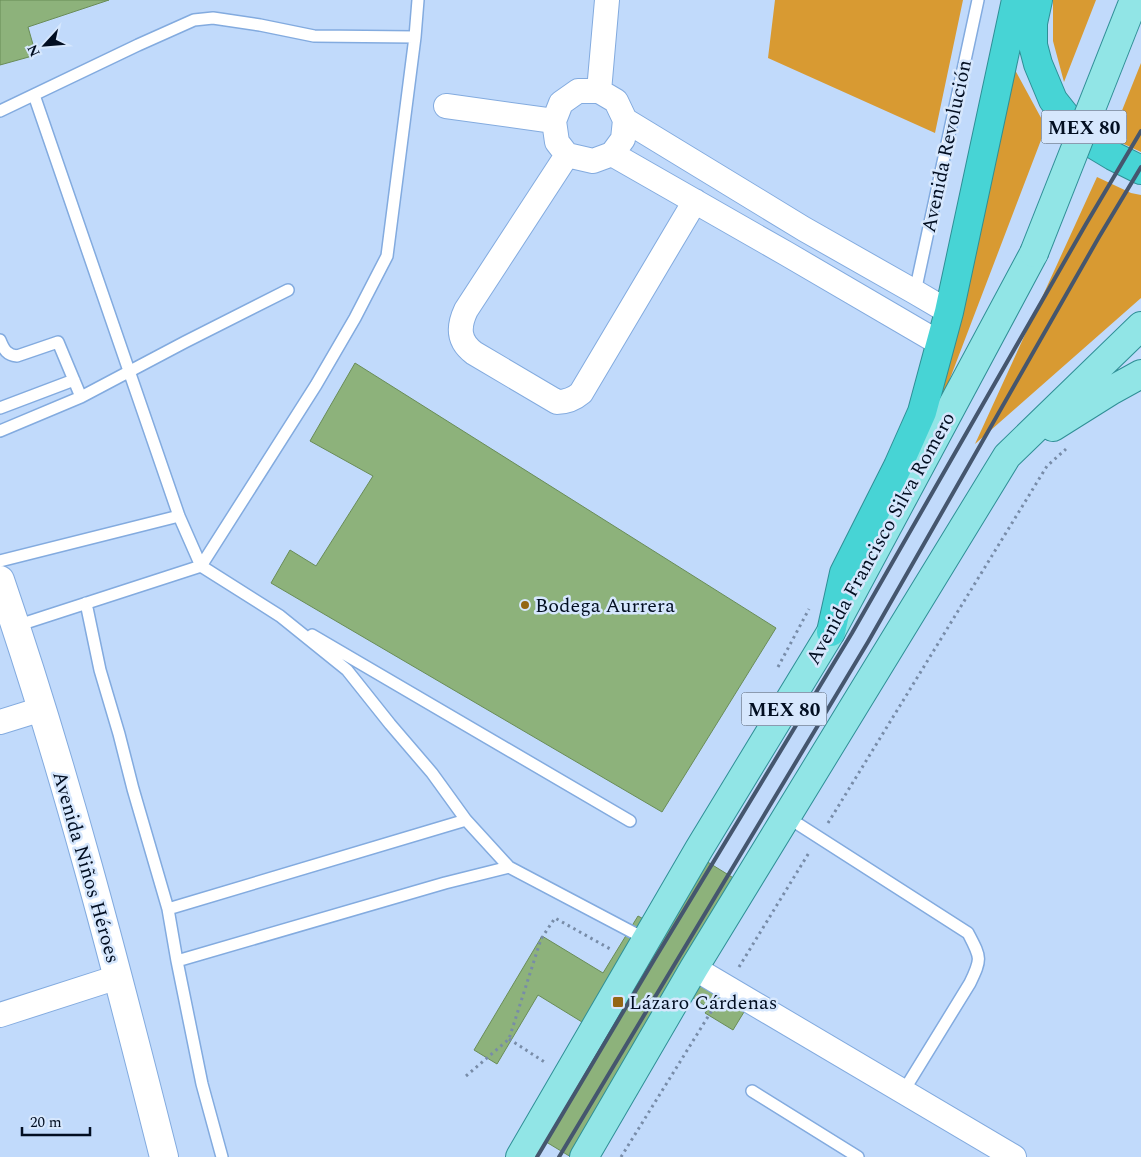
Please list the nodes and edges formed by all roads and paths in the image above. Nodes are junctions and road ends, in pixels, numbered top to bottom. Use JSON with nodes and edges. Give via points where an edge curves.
{"nodes":[{"id":1,"x":418,"y":0,"type":"edge"},
{"id":2,"x":607,"y":0,"type":"edge"},
{"id":3,"x":978,"y":0,"type":"edge"},
{"id":4,"x":1016,"y":0,"type":"edge"},
{"id":5,"x":1038,"y":0,"type":"edge"},
{"id":6,"x":1134,"y":0,"type":"edge"},
{"id":7,"x":415,"y":37,"type":"junction"},
{"id":8,"x":599,"y":90,"type":"junction"},
{"id":9,"x":34,"y":95,"type":"junction"},
{"id":10,"x":446,"y":106,"type":"dead end"},
{"id":11,"x":0,"y":111,"type":"edge"},
{"id":12,"x":625,"y":120,"type":"junction"},
{"id":13,"x":554,"y":122,"type":"junction"},
{"id":14,"x":612,"y":154,"type":"junction"},
{"id":15,"x":567,"y":155,"type":"junction"},
{"id":16,"x":1141,"y":170,"type":"edge"},
{"id":17,"x":695,"y":201,"type":"junction"},
{"id":18,"x":804,"y":229,"type":"junction"},
{"id":19,"x":787,"y":254,"type":"junction"},
{"id":20,"x":288,"y":290,"type":"dead end"},
{"id":21,"x":915,"y":292,"type":"junction"},
{"id":22,"x":949,"y":312,"type":"junction"},
{"id":23,"x":1141,"y":326,"type":"edge"},
{"id":24,"x":0,"y":340,"type":"edge"},
{"id":25,"x":940,"y":344,"type":"junction"},
{"id":26,"x":130,"y":372,"type":"junction"},
{"id":27,"x":1141,"y":374,"type":"edge"},
{"id":28,"x":74,"y":380,"type":"junction"},
{"id":29,"x":81,"y":397,"type":"junction"},
{"id":30,"x":0,"y":408,"type":"edge"},
{"id":31,"x":0,"y":431,"type":"edge"},
{"id":32,"x":1069,"y":446,"type":"dead end"},
{"id":33,"x":1007,"y":456,"type":"junction"},
{"id":34,"x":179,"y":516,"type":"junction"},
{"id":35,"x":0,"y":561,"type":"edge"},
{"id":36,"x":201,"y":566,"type":"junction"},
{"id":37,"x":0,"y":580,"type":"edge"},
{"id":38,"x":86,"y":603,"type":"junction"},
{"id":39,"x":280,"y":616,"type":"junction"},
{"id":40,"x":16,"y":626,"type":"junction"},
{"id":41,"x":830,"y":632,"type":"junction"},
{"id":42,"x":42,"y":709,"type":"junction"},
{"id":43,"x":0,"y":722,"type":"edge"},
{"id":44,"x":787,"y":817,"type":"junction"},
{"id":45,"x":466,"y":820,"type":"junction"},
{"id":46,"x":630,"y":821,"type":"dead end"},
{"id":47,"x":818,"y":838,"type":"junction"},
{"id":48,"x":509,"y":867,"type":"junction"},
{"id":49,"x":168,"y":910,"type":"junction"},
{"id":50,"x":648,"y":938,"type":"junction"},
{"id":51,"x":620,"y":955,"type":"dead end"},
{"id":52,"x":177,"y":961,"type":"junction"},
{"id":53,"x":694,"y":968,"type":"junction"},
{"id":54,"x":118,"y":977,"type":"junction"},
{"id":55,"x":726,"y":987,"type":"junction"},
{"id":56,"x":0,"y":1015,"type":"edge"},
{"id":57,"x":509,"y":1039,"type":"junction"},
{"id":58,"x":553,"y":1068,"type":"dead end"},
{"id":59,"x":466,"y":1076,"type":"dead end"},
{"id":60,"x":752,"y":1092,"type":"dead end"},
{"id":61,"x":903,"y":1092,"type":"junction"},
{"id":62,"x":164,"y":1157,"type":"edge"},
{"id":63,"x":222,"y":1157,"type":"edge"},
{"id":64,"x":520,"y":1157,"type":"edge"},
{"id":65,"x":584,"y":1157,"type":"edge"},
{"id":66,"x":621,"y":1157,"type":"edge"},
{"id":67,"x":858,"y":1157,"type":"edge"},
{"id":68,"x":1014,"y":1157,"type":"edge"}],
"edges":[{"from":1,"to":7,"type":"lane"},
{"from":2,"to":8,"type":"street"},
{"from":3,"to":21,"type":"lane","name":"Avenida Revolución"},
{"from":4,"to":22,"type":"highway"},
{"from":5,"to":16,"type":"highway","via":[[1033,45],[1053,100],[1093,144]]},
{"from":6,"to":41,"type":"main road","name":"Avenida Francisco Silva Romero","number":"MEX 80","bridge":true,"via":[[1034,253]]},
{"from":7,"to":9,"type":"lane","via":[[314,36],[213,18],[194,20]]},
{"from":7,"to":36,"type":"lane","via":[[387,256],[316,385]]},
{"from":8,"to":12,"type":"street","via":[[616,101]]},
{"from":8,"to":13,"type":"street","via":[[578,91],[561,103]]},
{"from":9,"to":11,"type":"lane"},
{"from":9,"to":26,"type":"lane"},
{"from":10,"to":13,"type":"street"},
{"from":12,"to":14,"type":"street","via":[[623,139]]},
{"from":12,"to":18,"type":"street"},
{"from":13,"to":15,"type":"street","via":[[557,142]]},
{"from":14,"to":15,"type":"street","via":[[592,161]]},
{"from":14,"to":17,"type":"street"},
{"from":15,"to":17,"type":"street","via":[[466,310],[460,333],[466,347],[474,353],[557,402],[564,402],[580,393]]},
{"from":17,"to":19,"type":"street"},
{"from":18,"to":19,"type":"street"},
{"from":18,"to":21,"type":"street"},
{"from":19,"to":25,"type":"street"},
{"from":20,"to":26,"type":"lane"},
{"from":21,"to":22,"type":"street"},
{"from":22,"to":25,"type":"highway"},
{"from":23,"to":33,"type":"main road","number":"MEX 80"},
{"from":24,"to":28,"type":"lane","via":[[4,350],[12,356],[58,342]]},
{"from":25,"to":41,"type":"highway","via":[[922,412],[844,573]]},
{"from":26,"to":29,"type":"lane"},
{"from":26,"to":34,"type":"lane"},
{"from":27,"to":33,"type":"main road"},
{"from":28,"to":29,"type":"lane"},
{"from":28,"to":30,"type":"lane"},
{"from":29,"to":31,"type":"lane"},
{"from":32,"to":47,"type":"path","via":[[1048,466]]},
{"from":33,"to":44,"type":"main road","number":"MEX 80"},
{"from":34,"to":35,"type":"lane"},
{"from":34,"to":36,"type":"lane"},
{"from":36,"to":38,"type":"lane"},
{"from":36,"to":39,"type":"lane"},
{"from":37,"to":40,"type":"street","name":"Avenida Niños Héroes"},
{"from":38,"to":40,"type":"lane"},
{"from":38,"to":49,"type":"lane","via":[[100,670]]},
{"from":39,"to":45,"type":"lane","via":[[347,670],[432,773]]},
{"from":39,"to":46,"type":"lane"},
{"from":40,"to":42,"type":"street","name":"Avenida Niños Héroes"},
{"from":41,"to":50,"type":"main road","name":"Avenida Francisco Silva Romero","number":"MEX 80"},
{"from":42,"to":43,"type":"street"},
{"from":42,"to":54,"type":"street","name":"Avenida Niños Héroes"},
{"from":44,"to":47,"type":"lane"},
{"from":44,"to":53,"type":"main road","number":"MEX 80"},
{"from":45,"to":48,"type":"lane"},
{"from":45,"to":49,"type":"lane"},
{"from":47,"to":55,"type":"path"},
{"from":47,"to":61,"type":"lane","via":[[968,933],[978,953],[979,965],[970,983]]},
{"from":48,"to":50,"type":"lane"},
{"from":48,"to":52,"type":"lane","via":[[445,882]]},
{"from":49,"to":52,"type":"lane"},
{"from":50,"to":64,"type":"main road","name":"Avenida Francisco Silva Romero","number":"MEX 80"},
{"from":51,"to":57,"type":"path","via":[[556,918],[541,939]]},
{"from":52,"to":63,"type":"lane","via":[[202,1084]]},
{"from":53,"to":55,"type":"street"},
{"from":53,"to":65,"type":"main road","number":"MEX 80"},
{"from":54,"to":56,"type":"street"},
{"from":54,"to":62,"type":"street","name":"Avenida Niños Héroes"},
{"from":55,"to":61,"type":"street"},
{"from":55,"to":66,"type":"path"},
{"from":57,"to":58,"type":"path"},
{"from":57,"to":59,"type":"path"},
{"from":60,"to":67,"type":"lane"},
{"from":61,"to":68,"type":"street"}]}
